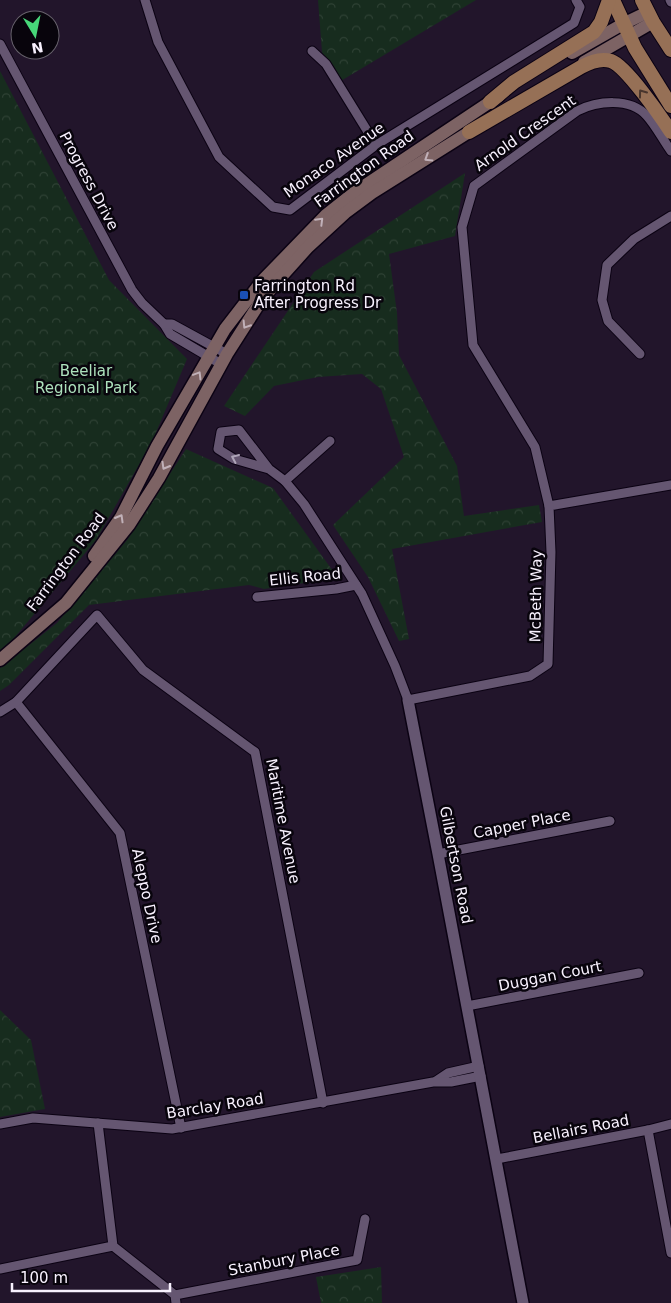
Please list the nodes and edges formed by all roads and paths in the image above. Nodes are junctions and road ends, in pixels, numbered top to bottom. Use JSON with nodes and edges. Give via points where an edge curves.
{"nodes":[{"id":1,"x":145,"y":0,"type":"edge"},
{"id":2,"x":576,"y":0,"type":"edge"},
{"id":3,"x":611,"y":0,"type":"edge"},
{"id":4,"x":648,"y":11,"type":"edge"},
{"id":5,"x":626,"y":30,"type":"junction"},
{"id":6,"x":0,"y":44,"type":"edge"},
{"id":7,"x":671,"y":50,"type":"edge"},
{"id":8,"x":312,"y":52,"type":"dead end"},
{"id":9,"x":490,"y":102,"type":"junction"},
{"id":10,"x":671,"y":106,"type":"edge"},
{"id":11,"x":469,"y":132,"type":"junction"},
{"id":12,"x":671,"y":132,"type":"edge"},
{"id":13,"x":376,"y":145,"type":"junction"},
{"id":14,"x":671,"y":151,"type":"edge"},
{"id":15,"x":671,"y":216,"type":"edge"},
{"id":16,"x":212,"y":353,"type":"junction"},
{"id":17,"x":640,"y":354,"type":"dead end"},
{"id":18,"x":224,"y":359,"type":"junction"},
{"id":19,"x":330,"y":441,"type":"dead end"},
{"id":20,"x":269,"y":470,"type":"junction"},
{"id":21,"x":285,"y":481,"type":"junction"},
{"id":22,"x":671,"y":485,"type":"edge"},
{"id":23,"x":549,"y":506,"type":"junction"},
{"id":24,"x":356,"y":585,"type":"junction"},
{"id":25,"x":257,"y":597,"type":"dead end"},
{"id":26,"x":38,"y":626,"type":"junction"},
{"id":27,"x":0,"y":660,"type":"edge"},
{"id":28,"x":408,"y":700,"type":"junction"},
{"id":29,"x":16,"y":702,"type":"junction"},
{"id":30,"x":0,"y":712,"type":"edge"},
{"id":31,"x":610,"y":820,"type":"dead end"},
{"id":32,"x":438,"y":854,"type":"junction"},
{"id":33,"x":638,"y":972,"type":"dead end"},
{"id":34,"x":467,"y":1006,"type":"junction"},
{"id":35,"x":480,"y":1071,"type":"junction"},
{"id":36,"x":323,"y":1103,"type":"junction"},
{"id":37,"x":98,"y":1123,"type":"junction"},
{"id":38,"x":0,"y":1124,"type":"edge"},
{"id":39,"x":671,"y":1124,"type":"edge"},
{"id":40,"x":181,"y":1128,"type":"junction"},
{"id":41,"x":648,"y":1130,"type":"junction"},
{"id":42,"x":497,"y":1159,"type":"junction"},
{"id":43,"x":365,"y":1219,"type":"dead end"},
{"id":44,"x":113,"y":1246,"type":"junction"},
{"id":45,"x":671,"y":1253,"type":"edge"},
{"id":46,"x":0,"y":1269,"type":"edge"},
{"id":47,"x":175,"y":1299,"type":"edge"},
{"id":48,"x":523,"y":1303,"type":"edge"}],
"edges":[{"from":1,"to":13,"type":"street","name":"Monaco Avenue","via":[[158,42],[218,156],[273,207],[290,210]]},
{"from":2,"to":13,"type":"street","name":"Monaco Avenue","via":[[580,7],[574,23]]},
{"from":3,"to":5,"type":"main road"},
{"from":3,"to":9,"type":"main road","via":[[594,32],[514,82]]},
{"from":4,"to":5,"type":"main road","name":"Farrington Road"},
{"from":4,"to":7,"type":"main road"},
{"from":5,"to":9,"type":"main road","name":"Farrington Road"},
{"from":5,"to":10,"type":"main road"},
{"from":5,"to":11,"type":"main road","name":"Farrington Road"},
{"from":6,"to":16,"type":"street","name":"Progress Drive","via":[[132,290],[170,334]]},
{"from":8,"to":13,"type":"street","via":[[326,64]]},
{"from":16,"to":9,"type":"main road","name":"Farrington Road","one_way":true,"via":[[240,308],[262,281],[326,215]]},
{"from":12,"to":11,"type":"main road","one_way":true,"via":[[630,76],[609,60],[581,67]]},
{"from":11,"to":18,"type":"main road","name":"Farrington Road","one_way":true,"via":[[345,212],[273,286]]},
{"from":14,"to":23,"type":"street","name":"Arnold Crescent","via":[[646,115],[635,107],[613,103],[589,105],[474,186],[462,227],[473,344],[534,447]]},
{"from":15,"to":17,"type":"street","via":[[634,239],[607,266],[602,300],[608,321]]},
{"from":16,"to":18,"type":"street","name":"Progress Drive"},
{"from":26,"to":16,"type":"main road","name":"Farrington Road","one_way":true,"via":[[99,550]]},
{"from":18,"to":26,"type":"main road","name":"Farrington Road","one_way":true,"via":[[159,478],[129,525],[66,603]]},
{"from":19,"to":21,"type":"street"},
{"from":20,"to":20,"type":"street","name":"Gilbertson Road","one_way":true,"via":[[234,459],[218,449],[221,432],[239,430]]},
{"from":20,"to":21,"type":"street","name":"Gilbertson Road"},
{"from":21,"to":24,"type":"street","name":"Gilbertson Road","via":[[304,504]]},
{"from":22,"to":23,"type":"street"},
{"from":23,"to":28,"type":"street","name":"McBeth Way","via":[[552,552],[548,664],[530,676]]},
{"from":24,"to":25,"type":"street","name":"Ellis Road"},
{"from":24,"to":28,"type":"street","name":"Gilbertson Road"},
{"from":26,"to":27,"type":"main road","name":"Farrington Road"},
{"from":28,"to":32,"type":"street","name":"Gilbertson Road"},
{"from":29,"to":30,"type":"street"},
{"from":29,"to":36,"type":"street","name":"Maritime Avenue","via":[[97,615],[143,670],[255,752]]},
{"from":29,"to":40,"type":"street","name":"Aleppo Drive","via":[[120,833]]},
{"from":31,"to":32,"type":"street","name":"Capper Place"},
{"from":32,"to":34,"type":"street","name":"Gilbertson Road"},
{"from":33,"to":34,"type":"street","name":"Duggan Court"},
{"from":34,"to":35,"type":"street","name":"Gilbertson Road"},
{"from":35,"to":36,"type":"street","name":"Barclay Road","via":[[451,1082],[433,1082]]},
{"from":35,"to":42,"type":"street","name":"Gilbertson Road"},
{"from":36,"to":40,"type":"street","name":"Barclay Road"},
{"from":37,"to":38,"type":"street","name":"Barclay Road","via":[[33,1118]]},
{"from":37,"to":40,"type":"street","name":"Barclay Road"},
{"from":37,"to":44,"type":"street"},
{"from":39,"to":41,"type":"street","name":"Bellairs Road"},
{"from":41,"to":42,"type":"street","name":"Bellairs Road"},
{"from":41,"to":45,"type":"street"},
{"from":42,"to":48,"type":"street","name":"Gilbertson Road"},
{"from":43,"to":47,"type":"street","name":"Stanbury Place","via":[[357,1260]]},
{"from":44,"to":46,"type":"street"},
{"from":44,"to":47,"type":"street"}]}
